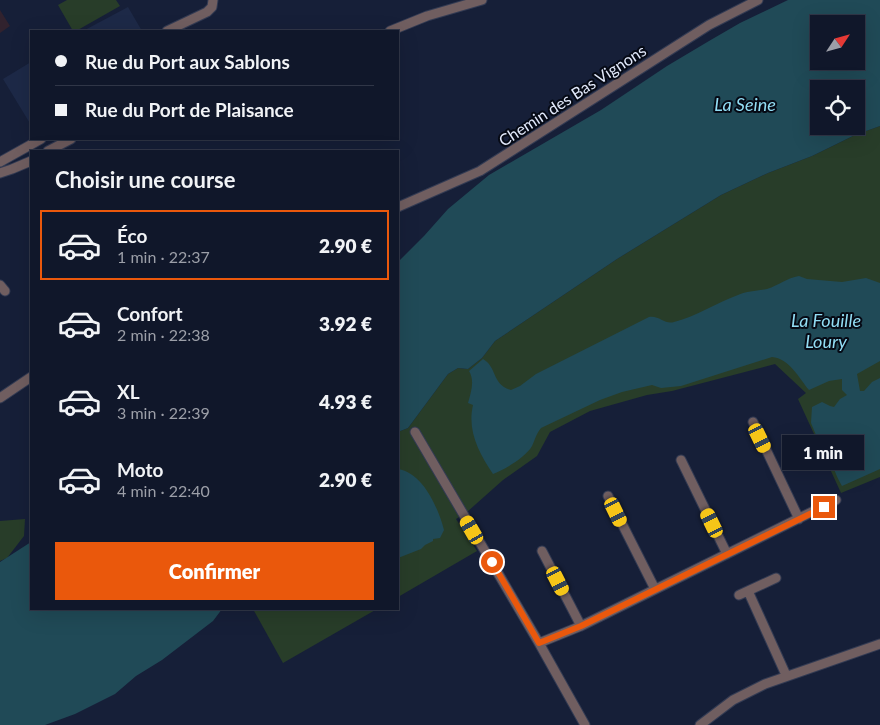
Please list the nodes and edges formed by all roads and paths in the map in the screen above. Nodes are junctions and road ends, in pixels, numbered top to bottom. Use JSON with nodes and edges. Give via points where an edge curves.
{"nodes":[{"id":1,"x":213,"y":0,"type":"edge"},
{"id":2,"x":482,"y":0,"type":"edge"},
{"id":3,"x":758,"y":0,"type":"edge"},
{"id":4,"x":169,"y":30,"type":"edge"},
{"id":5,"x":392,"y":30,"type":"edge"},
{"id":6,"x":39,"y":140,"type":"edge"},
{"id":7,"x":69,"y":140,"type":"edge"},
{"id":8,"x":50,"y":150,"type":"edge"},
{"id":9,"x":30,"y":161,"type":"edge"},
{"id":10,"x":0,"y":162,"type":"edge"},
{"id":11,"x":0,"y":173,"type":"edge"},
{"id":12,"x":399,"y":207,"type":"edge"},
{"id":13,"x":30,"y":378,"type":"edge"},
{"id":14,"x":0,"y":398,"type":"edge"},
{"id":15,"x":753,"y":422,"type":"dead end"},
{"id":16,"x":415,"y":432,"type":"dead end"},
{"id":17,"x":681,"y":460,"type":"dead end"},
{"id":18,"x":608,"y":496,"type":"dead end"},
{"id":19,"x":836,"y":500,"type":"dead end"},
{"id":20,"x":799,"y":519,"type":"junction"},
{"id":21,"x":542,"y":551,"type":"dead end"},
{"id":22,"x":727,"y":554,"type":"junction"},
{"id":23,"x":776,"y":578,"type":"dead end"},
{"id":24,"x":655,"y":589,"type":"junction"},
{"id":25,"x":581,"y":626,"type":"junction"},
{"id":26,"x":539,"y":643,"type":"junction"},
{"id":27,"x":880,"y":644,"type":"edge"},
{"id":28,"x":786,"y":675,"type":"junction"},
{"id":29,"x":585,"y":725,"type":"edge"},
{"id":30,"x":700,"y":725,"type":"edge"}],
"edges":[{"from":1,"to":4,"type":"street","via":[[207,12]]},
{"from":2,"to":5,"type":"street"},
{"from":3,"to":12,"type":"street","name":"Chemin des Bas Vignons","via":[[709,25],[480,171]]},
{"from":6,"to":10,"type":"street"},
{"from":7,"to":8,"type":"street"},
{"from":9,"to":11,"type":"street"},
{"from":13,"to":14,"type":"street"},
{"from":15,"to":20,"type":"street"},
{"from":16,"to":26,"type":"street"},
{"from":17,"to":22,"type":"street"},
{"from":18,"to":24,"type":"street"},
{"from":19,"to":20,"type":"street"},
{"from":20,"to":22,"type":"street"},
{"from":21,"to":25,"type":"street"},
{"from":22,"to":24,"type":"street"},
{"from":23,"to":28,"type":"street","via":[[744,593]]},
{"from":24,"to":25,"type":"street"},
{"from":25,"to":26,"type":"street"},
{"from":26,"to":29,"type":"street"},
{"from":27,"to":28,"type":"street"},
{"from":28,"to":30,"type":"street","via":[[747,692]]}]}
